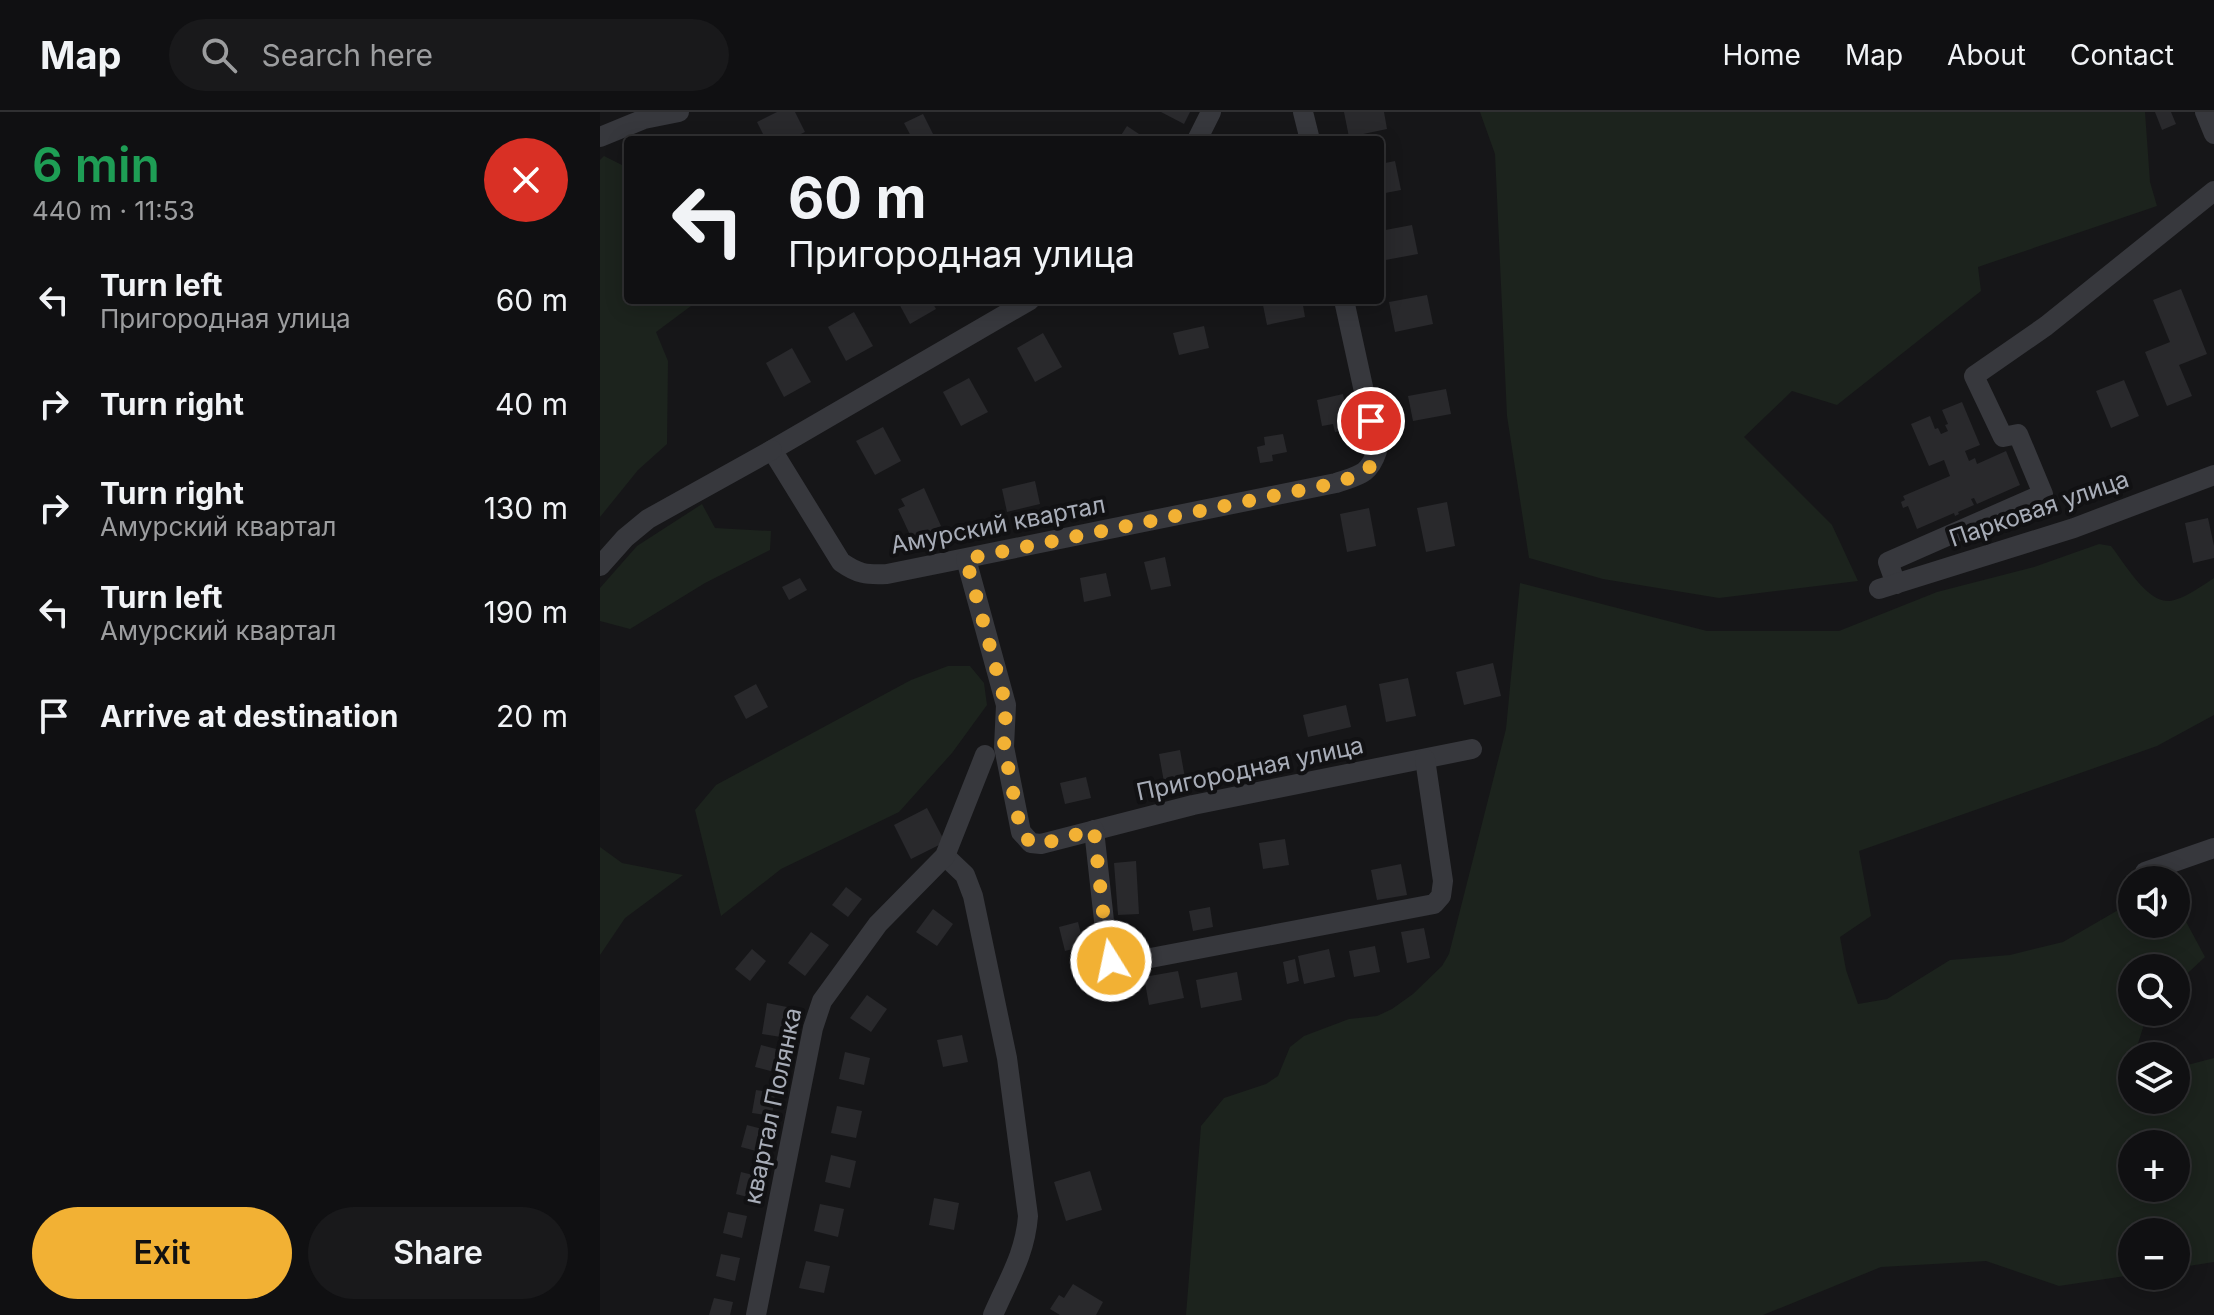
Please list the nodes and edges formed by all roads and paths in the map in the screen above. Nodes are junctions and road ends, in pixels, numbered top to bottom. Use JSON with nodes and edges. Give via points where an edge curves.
{"nodes":[{"id":1,"x":679,"y":112,"type":"edge"},
{"id":2,"x":1211,"y":112,"type":"edge"},
{"id":3,"x":1303,"y":112,"type":"edge"},
{"id":4,"x":2205,"y":112,"type":"edge"},
{"id":5,"x":2214,"y":134,"type":"edge"},
{"id":6,"x":602,"y":136,"type":"edge"},
{"id":7,"x":1199,"y":136,"type":"edge"},
{"id":8,"x":1309,"y":136,"type":"edge"},
{"id":9,"x":2214,"y":191,"type":"edge"},
{"id":10,"x":1023,"y":304,"type":"edge"},
{"id":11,"x":1345,"y":304,"type":"edge"},
{"id":12,"x":772,"y":450,"type":"junction"},
{"id":13,"x":2214,"y":475,"type":"edge"},
{"id":14,"x":966,"y":559,"type":"junction"},
{"id":15,"x":600,"y":566,"type":"edge"},
{"id":16,"x":1472,"y":749,"type":"dead end"},
{"id":17,"x":985,"y":755,"type":"dead end"},
{"id":18,"x":1425,"y":759,"type":"junction"},
{"id":19,"x":1094,"y":830,"type":"junction"},
{"id":20,"x":2214,"y":848,"type":"edge"},
{"id":21,"x":945,"y":856,"type":"junction"},
{"id":22,"x":2162,"y":866,"type":"edge"},
{"id":23,"x":756,"y":1315,"type":"edge"},
{"id":24,"x":993,"y":1315,"type":"edge"}],
"edges":[{"from":1,"to":6,"type":"street"},
{"from":2,"to":7,"type":"street"},
{"from":3,"to":8,"type":"street"},
{"from":4,"to":5,"type":"street"},
{"from":9,"to":13,"type":"street","name":"Парковая улица","via":[[2046,326],[1974,376],[2003,437],[2018,434],[2043,494],[1888,562],[1888,586],[2074,528]]},
{"from":10,"to":12,"type":"street"},
{"from":11,"to":14,"type":"street","name":"Амурский квартал","via":[[1377,451],[1372,466],[1359,475]]},
{"from":12,"to":14,"type":"street","name":"Амурский квартал","via":[[841,562],[857,572],[887,574]]},
{"from":12,"to":15,"type":"street","via":[[648,519]]},
{"from":14,"to":19,"type":"street","name":"Пригородная улица","via":[[1006,705],[1004,747],[1021,832],[1031,843],[1041,844]]},
{"from":16,"to":18,"type":"street","name":"Пригородная улица"},
{"from":17,"to":21,"type":"street","name":"квартал Полянка"},
{"from":18,"to":19,"type":"street","name":"Пригородная улица"},
{"from":18,"to":19,"type":"street","via":[[1443,881],[1434,904],[1119,964],[1111,961],[1107,948]]},
{"from":20,"to":22,"type":"street"},
{"from":21,"to":23,"type":"street","name":"квартал Полянка","via":[[878,924],[822,1001]]},
{"from":21,"to":24,"type":"street","via":[[965,875],[973,896],[1007,1058],[1028,1216],[1023,1250]]}]}
